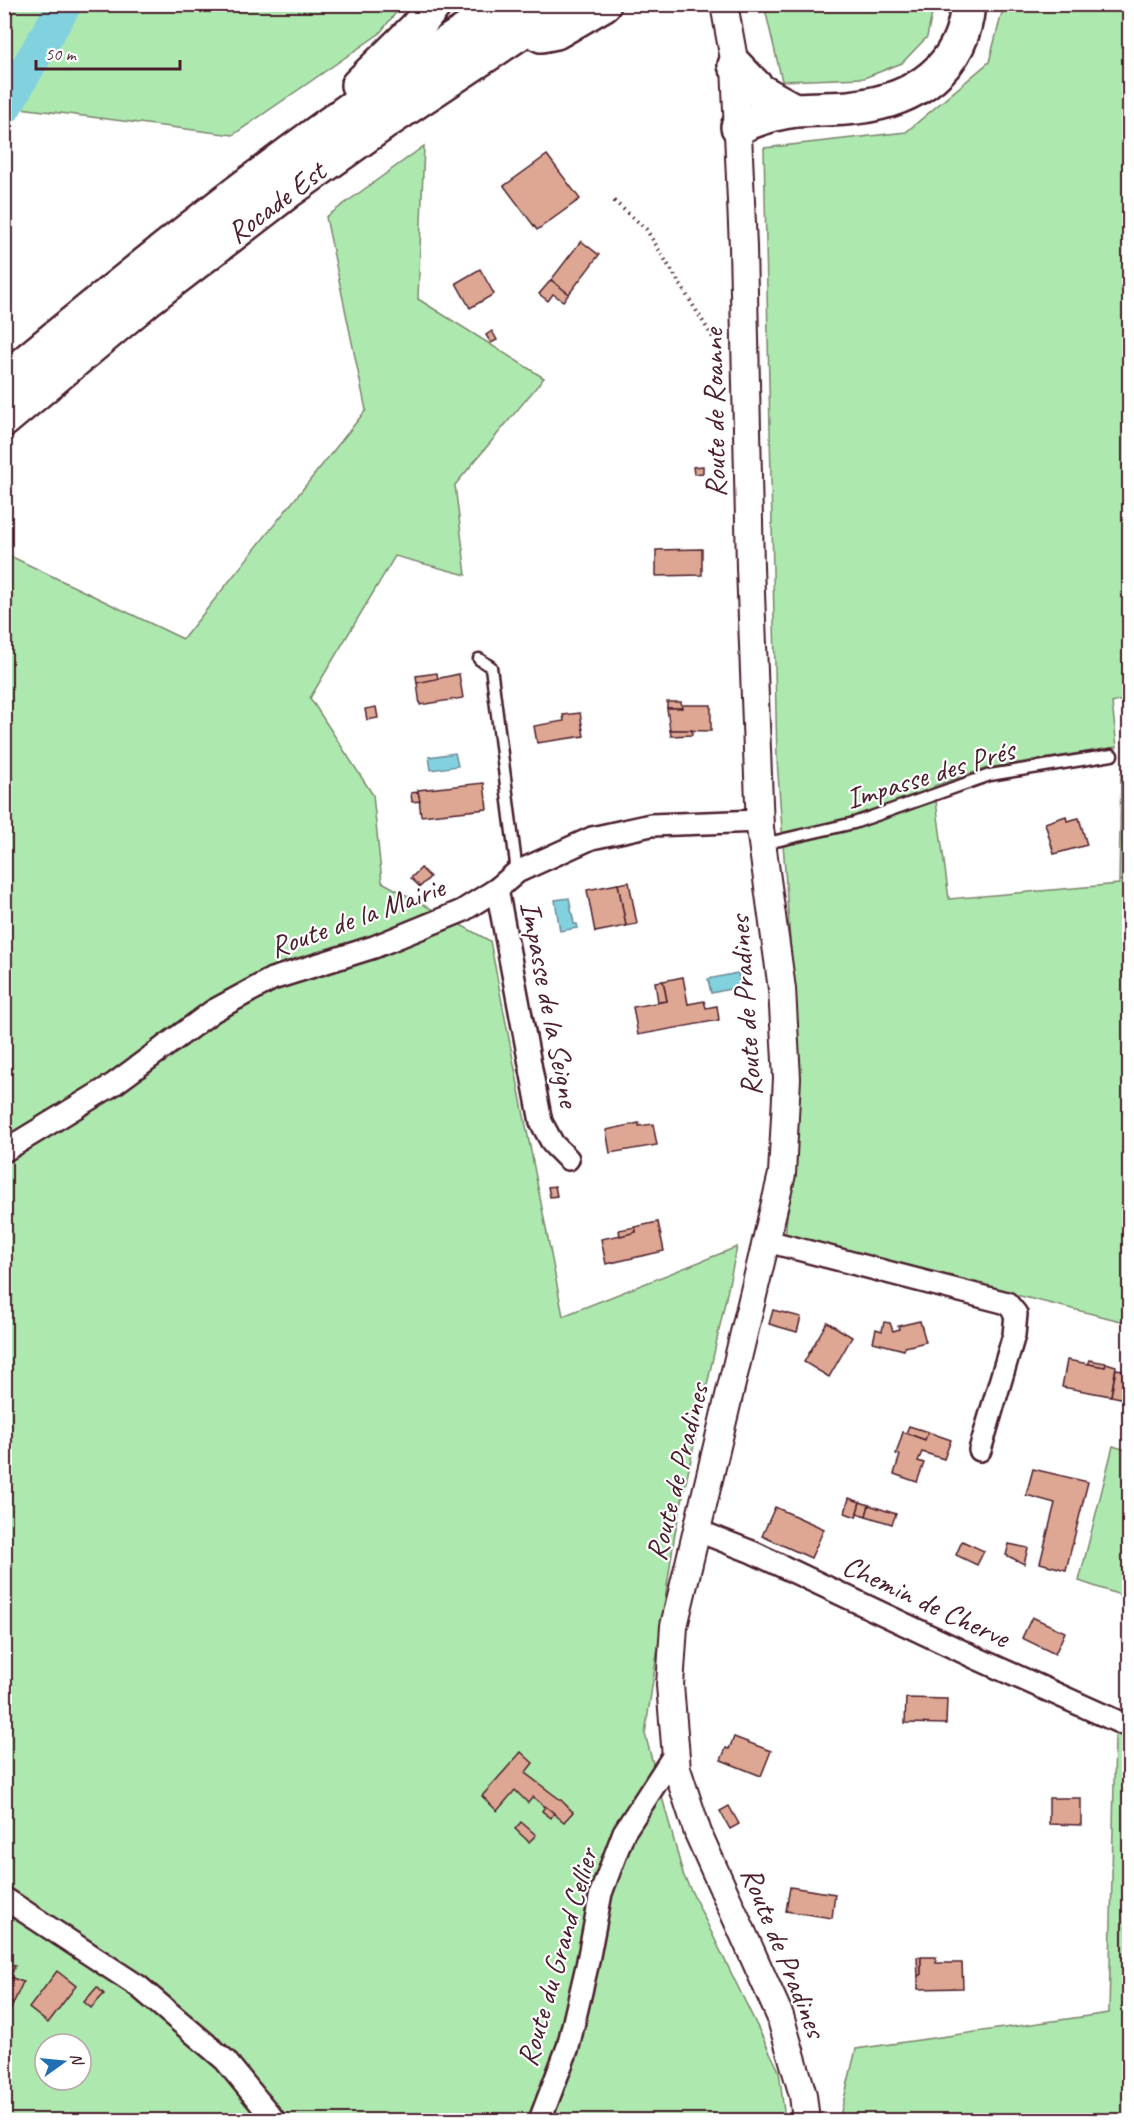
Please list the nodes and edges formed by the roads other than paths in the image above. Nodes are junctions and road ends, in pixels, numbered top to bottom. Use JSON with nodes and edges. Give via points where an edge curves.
{"nodes":[{"id":1,"x":435,"y":4,"type":"edge"},
{"id":2,"x":508,"y":4,"type":"edge"},
{"id":3,"x":563,"y":4,"type":"edge"},
{"id":4,"x":604,"y":4,"type":"edge"},
{"id":5,"x":724,"y":4,"type":"edge"},
{"id":6,"x":968,"y":4,"type":"edge"},
{"id":7,"x":507,"y":40,"type":"junction"},
{"id":8,"x":735,"y":65,"type":"junction"},
{"id":9,"x":794,"y":110,"type":"junction"},
{"id":10,"x":339,"y":117,"type":"junction"},
{"id":11,"x":738,"y":127,"type":"junction"},
{"id":12,"x":4,"y":380,"type":"edge"},
{"id":13,"x":4,"y":420,"type":"edge"},
{"id":14,"x":479,"y":659,"type":"dead end"},
{"id":15,"x":1112,"y":755,"type":"dead end"},
{"id":16,"x":761,"y":832,"type":"junction"},
{"id":17,"x":517,"y":872,"type":"junction"},
{"id":18,"x":497,"y":889,"type":"junction"},
{"id":19,"x":4,"y":1151,"type":"edge"},
{"id":20,"x":568,"y":1159,"type":"dead end"},
{"id":21,"x":767,"y":1241,"type":"junction"},
{"id":22,"x":980,"y":1450,"type":"dead end"},
{"id":23,"x":696,"y":1530,"type":"junction"},
{"id":24,"x":1130,"y":1727,"type":"edge"},
{"id":25,"x":676,"y":1752,"type":"junction"},
{"id":26,"x":4,"y":1898,"type":"edge"},
{"id":27,"x":274,"y":2121,"type":"edge"},
{"id":28,"x":540,"y":2121,"type":"edge"},
{"id":29,"x":806,"y":2121,"type":"edge"}],
"edges":[{"from":1,"to":10,"type":"highway","via":[[350,93]]},
{"from":2,"to":10,"type":"highway","name":"Rocade Est"},
{"from":3,"to":7,"type":"highway","name":"Rocade Est"},
{"from":4,"to":7,"type":"highway","via":[[556,32]]},
{"from":5,"to":8,"type":"street","name":"Route de Roanne"},
{"from":6,"to":9,"type":"highway","via":[[960,43],[925,84],[881,103]]},
{"from":7,"to":13,"type":"highway","name":"Rocade Est","via":[[281,197],[147,300]]},
{"from":8,"to":9,"type":"highway","via":[[760,91]]},
{"from":8,"to":11,"type":"street","name":"Route de Roanne"},
{"from":9,"to":11,"type":"highway"},
{"from":10,"to":12,"type":"highway","name":"Rocade Est","via":[[128,276]]},
{"from":11,"to":16,"type":"street","name":"Route de Roanne"},
{"from":14,"to":17,"type":"lane","via":[[491,667]]},
{"from":15,"to":16,"type":"lane","name":"Impasse des Prés","via":[[990,775],[854,823]]},
{"from":16,"to":17,"type":"street","name":"Route de la Mairie","via":[[651,825],[591,838]]},
{"from":16,"to":21,"type":"street","name":"Route de Pradines","via":[[782,989],[787,1078],[782,1174]]},
{"from":17,"to":18,"type":"street","name":"Route de la Mairie"},
{"from":18,"to":19,"type":"street","name":"Route de la Mairie","via":[[462,911],[374,947],[272,979],[213,1011],[114,1083]]},
{"from":18,"to":20,"type":"street","name":"Impasse de la Seigne","via":[[541,1122],[553,1144]]},
{"from":21,"to":22,"type":"street","via":[[1007,1303],[1016,1314],[1014,1335]]},
{"from":21,"to":23,"type":"street","name":"Route de Pradines"},
{"from":23,"to":24,"type":"street","name":"Chemin de Cherve","via":[[752,1552]]},
{"from":23,"to":25,"type":"street","name":"Route de Pradines","via":[[674,1626],[670,1685]]},
{"from":25,"to":28,"type":"street","name":"Route du Grand Cellier","via":[[624,1832],[601,1893],[568,2047]]},
{"from":25,"to":29,"type":"street","name":"Route de Pradines","via":[[677,1769],[698,1833],[780,2016],[803,2095]]},
{"from":26,"to":27,"type":"street","via":[[138,1986],[225,2060]]}]}
